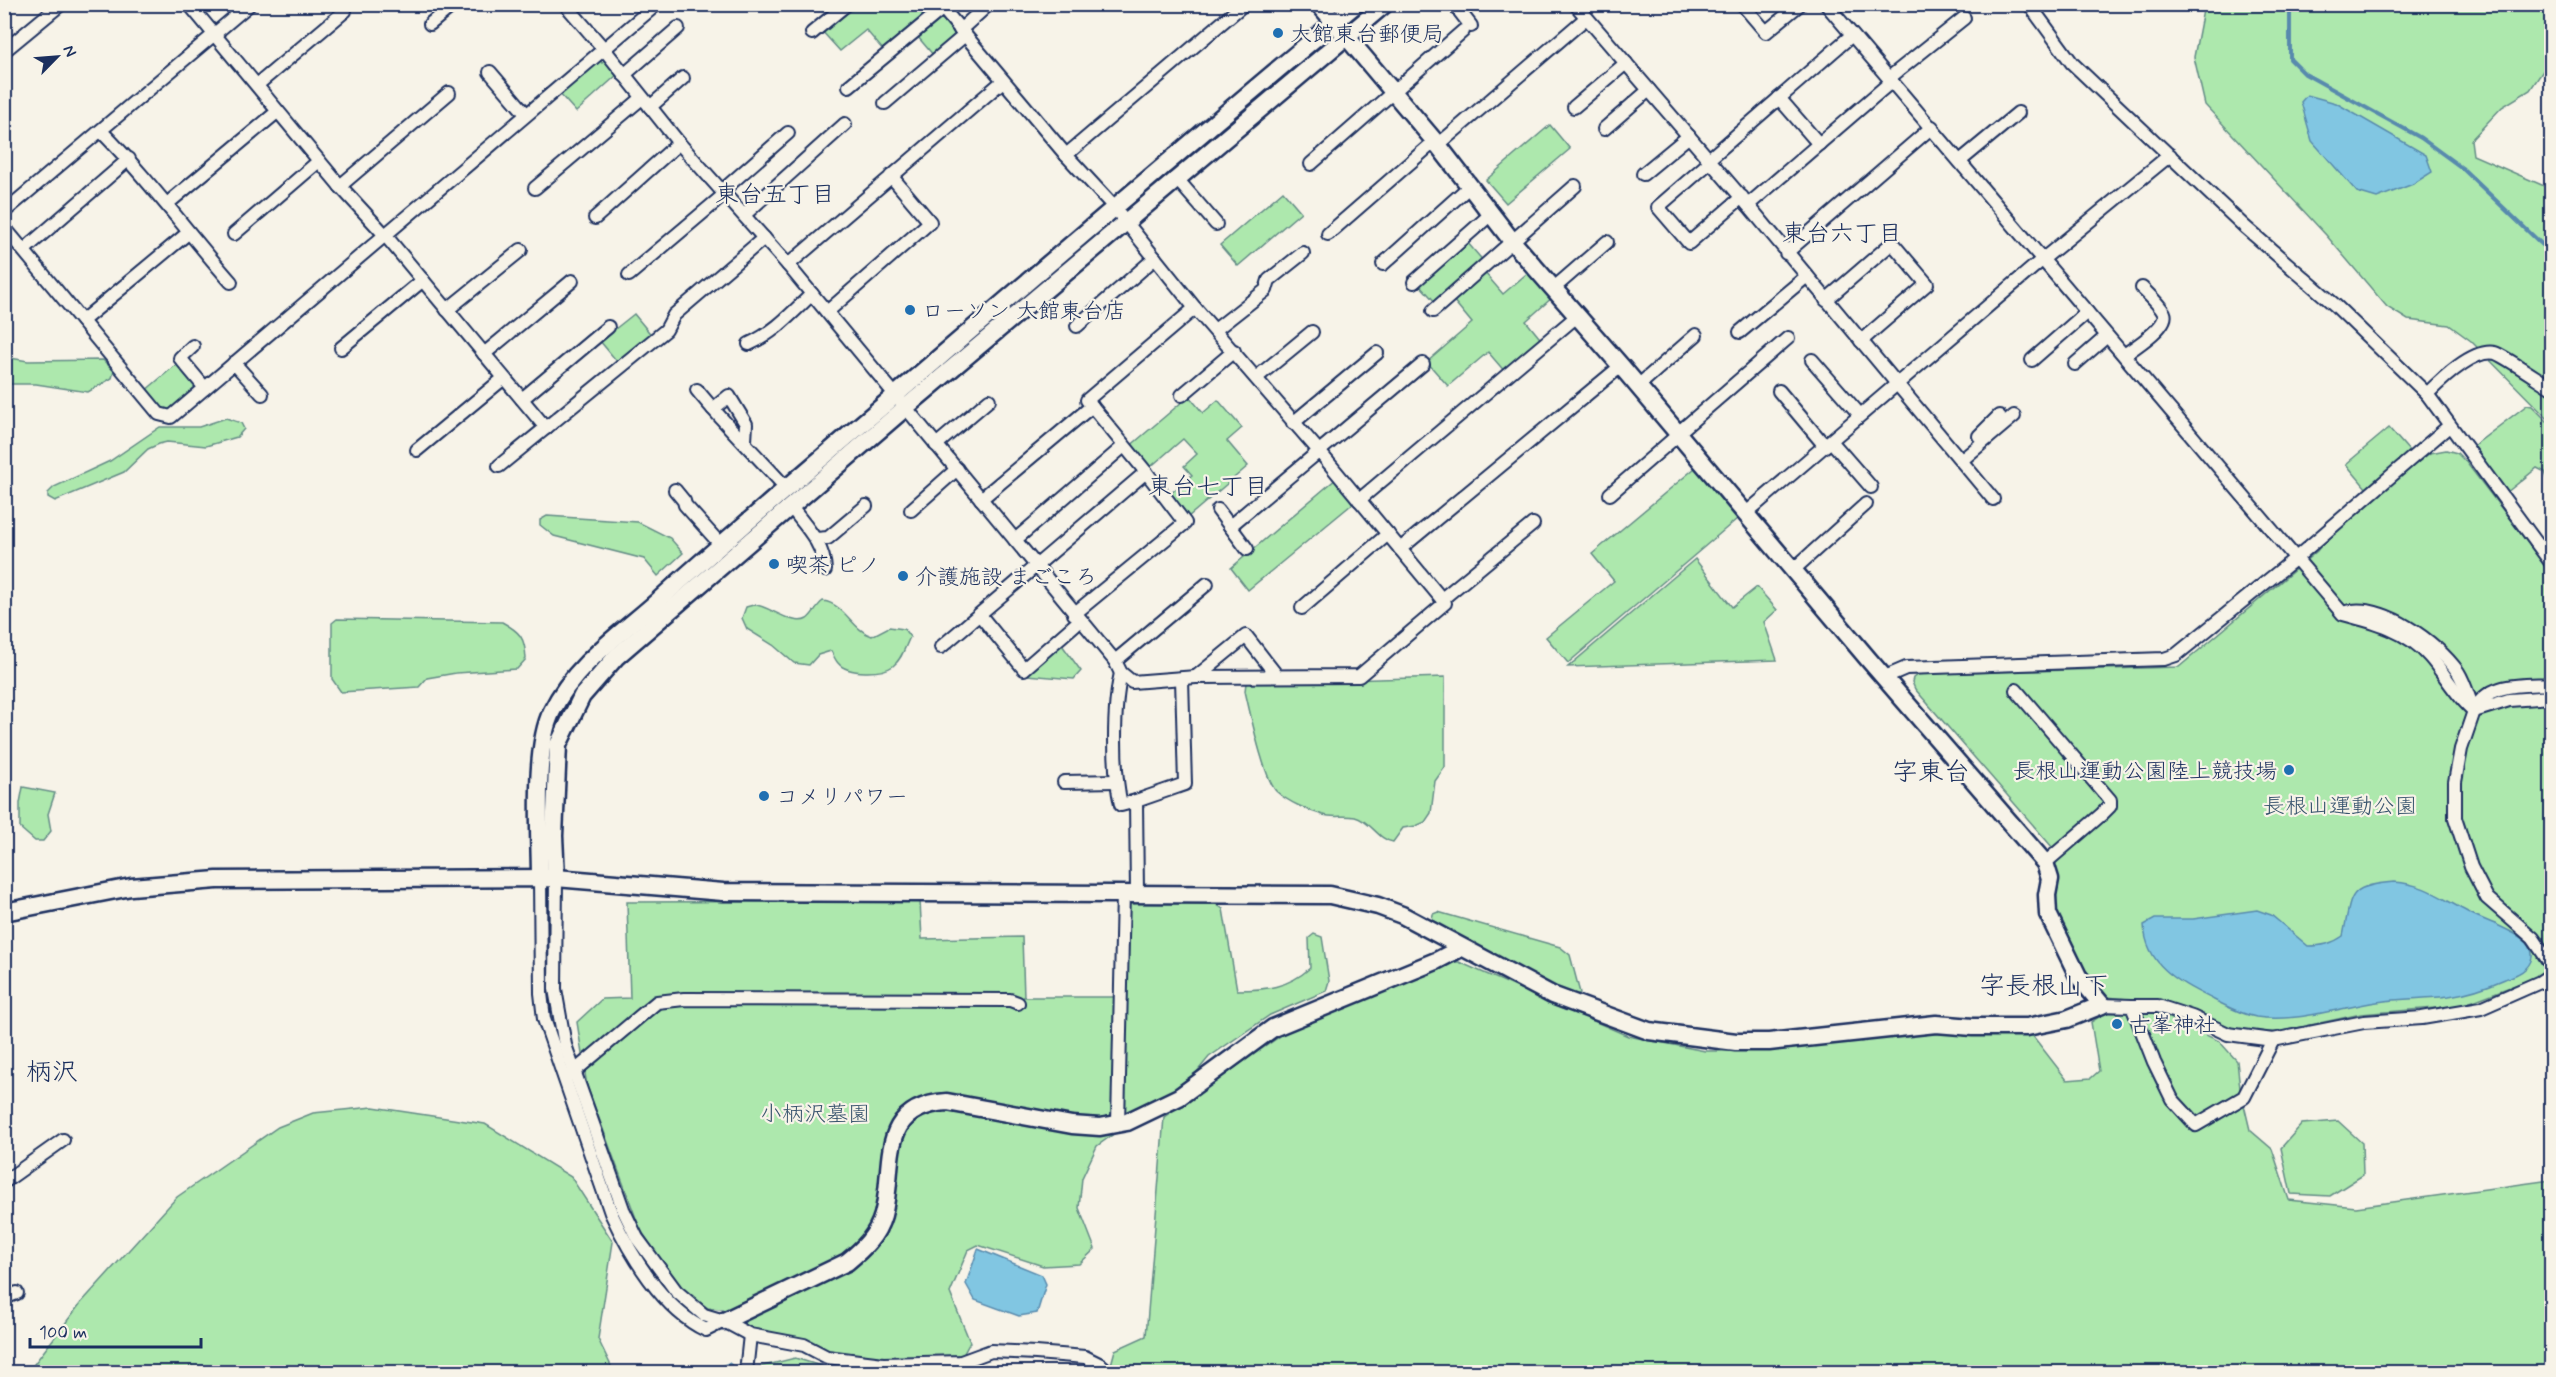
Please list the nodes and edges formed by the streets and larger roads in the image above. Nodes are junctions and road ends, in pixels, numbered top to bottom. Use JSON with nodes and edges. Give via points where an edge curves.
{"nodes":[{"id":1,"x":61,"y":4,"type":"edge"},
{"id":2,"x":189,"y":4,"type":"edge"},
{"id":3,"x":250,"y":4,"type":"edge"},
{"id":4,"x":454,"y":4,"type":"edge"},
{"id":5,"x":565,"y":4,"type":"edge"},
{"id":6,"x":657,"y":4,"type":"edge"},
{"id":7,"x":847,"y":4,"type":"edge"},
{"id":8,"x":989,"y":4,"type":"edge"},
{"id":9,"x":1244,"y":4,"type":"edge"},
{"id":10,"x":1319,"y":4,"type":"edge"},
{"id":11,"x":1356,"y":4,"type":"edge"},
{"id":12,"x":1385,"y":4,"type":"edge"},
{"id":13,"x":1454,"y":4,"type":"edge"},
{"id":14,"x":1742,"y":4,"type":"edge"},
{"id":15,"x":1800,"y":4,"type":"edge"},
{"id":16,"x":1826,"y":4,"type":"edge"},
{"id":17,"x":2029,"y":4,"type":"edge"},
{"id":18,"x":941,"y":7,"type":"edge"},
{"id":19,"x":1581,"y":9,"type":"edge"},
{"id":20,"x":345,"y":11,"type":"dead end"},
{"id":21,"x":1964,"y":18,"type":"dead end"},
{"id":22,"x":1334,"y":22,"type":"junction"},
{"id":23,"x":430,"y":24,"type":"dead end"},
{"id":24,"x":678,"y":28,"type":"dead end"},
{"id":25,"x":962,"y":32,"type":"junction"},
{"id":26,"x":812,"y":33,"type":"dead end"},
{"id":27,"x":215,"y":34,"type":"junction"},
{"id":28,"x":1852,"y":35,"type":"junction"},
{"id":29,"x":1346,"y":36,"type":"junction"},
{"id":30,"x":604,"y":49,"type":"junction"},
{"id":31,"x":4,"y":51,"type":"edge"},
{"id":32,"x":1626,"y":63,"type":"junction"},
{"id":33,"x":490,"y":72,"type":"dead end"},
{"id":34,"x":624,"y":75,"type":"junction"},
{"id":35,"x":683,"y":78,"type":"dead end"},
{"id":36,"x":1890,"y":80,"type":"junction"},
{"id":37,"x":1003,"y":81,"type":"junction"},
{"id":38,"x":257,"y":85,"type":"junction"},
{"id":39,"x":849,"y":86,"type":"dead end"},
{"id":40,"x":1649,"y":90,"type":"junction"},
{"id":41,"x":449,"y":93,"type":"dead end"},
{"id":42,"x":1394,"y":93,"type":"junction"},
{"id":43,"x":1779,"y":98,"type":"junction"},
{"id":44,"x":646,"y":102,"type":"junction"},
{"id":45,"x":885,"y":103,"type":"dead end"},
{"id":46,"x":1574,"y":107,"type":"dead end"},
{"id":47,"x":277,"y":112,"type":"junction"},
{"id":48,"x":2018,"y":113,"type":"dead end"},
{"id":49,"x":526,"y":114,"type":"junction"},
{"id":50,"x":845,"y":124,"type":"dead end"},
{"id":51,"x":1932,"y":127,"type":"junction"},
{"id":52,"x":1604,"y":129,"type":"dead end"},
{"id":53,"x":101,"y":131,"type":"junction"},
{"id":54,"x":788,"y":132,"type":"dead end"},
{"id":55,"x":1689,"y":136,"type":"junction"},
{"id":56,"x":679,"y":143,"type":"junction"},
{"id":57,"x":1436,"y":143,"type":"junction"},
{"id":58,"x":1819,"y":144,"type":"junction"},
{"id":59,"x":1066,"y":155,"type":"junction"},
{"id":60,"x":2170,"y":155,"type":"junction"},
{"id":61,"x":129,"y":159,"type":"junction"},
{"id":62,"x":1710,"y":160,"type":"junction"},
{"id":63,"x":319,"y":161,"type":"junction"},
{"id":64,"x":1960,"y":161,"type":"junction"},
{"id":65,"x":1311,"y":164,"type":"dead end"},
{"id":66,"x":1644,"y":174,"type":"dead end"},
{"id":67,"x":891,"y":176,"type":"junction"},
{"id":68,"x":1176,"y":178,"type":"junction"},
{"id":69,"x":340,"y":186,"type":"junction"},
{"id":70,"x":1470,"y":186,"type":"junction"},
{"id":71,"x":1575,"y":186,"type":"dead end"},
{"id":72,"x":535,"y":189,"type":"dead end"},
{"id":73,"x":724,"y":193,"type":"junction"},
{"id":74,"x":1745,"y":201,"type":"junction"},
{"id":75,"x":167,"y":204,"type":"junction"},
{"id":76,"x":1114,"y":207,"type":"junction"},
{"id":77,"x":4,"y":212,"type":"edge"},
{"id":78,"x":1491,"y":214,"type":"junction"},
{"id":79,"x":744,"y":215,"type":"junction"},
{"id":80,"x":595,"y":218,"type":"dead end"},
{"id":81,"x":1125,"y":221,"type":"junction"},
{"id":82,"x":1216,"y":224,"type":"dead end"},
{"id":83,"x":4,"y":227,"type":"edge"},
{"id":84,"x":188,"y":233,"type":"junction"},
{"id":85,"x":234,"y":234,"type":"dead end"},
{"id":86,"x":1328,"y":234,"type":"dead end"},
{"id":87,"x":385,"y":235,"type":"junction"},
{"id":88,"x":764,"y":238,"type":"junction"},
{"id":89,"x":1512,"y":241,"type":"junction"},
{"id":90,"x":1607,"y":242,"type":"dead end"},
{"id":91,"x":24,"y":250,"type":"junction"},
{"id":92,"x":521,"y":250,"type":"dead end"},
{"id":93,"x":1303,"y":253,"type":"dead end"},
{"id":94,"x":1786,"y":253,"type":"junction"},
{"id":95,"x":1155,"y":258,"type":"junction"},
{"id":96,"x":2043,"y":259,"type":"junction"},
{"id":97,"x":1383,"y":264,"type":"dead end"},
{"id":98,"x":788,"y":265,"type":"junction"},
{"id":99,"x":629,"y":275,"type":"dead end"},
{"id":100,"x":1807,"y":276,"type":"junction"},
{"id":101,"x":423,"y":280,"type":"junction"},
{"id":102,"x":572,"y":280,"type":"dead end"},
{"id":103,"x":231,"y":282,"type":"dead end"},
{"id":104,"x":1414,"y":282,"type":"dead end"},
{"id":105,"x":1554,"y":288,"type":"junction"},
{"id":106,"x":2142,"y":288,"type":"dead end"},
{"id":107,"x":812,"y":294,"type":"junction"},
{"id":108,"x":1826,"y":300,"type":"junction"},
{"id":109,"x":1195,"y":308,"type":"junction"},
{"id":110,"x":447,"y":310,"type":"junction"},
{"id":111,"x":1433,"y":311,"type":"dead end"},
{"id":112,"x":827,"y":312,"type":"junction"},
{"id":113,"x":2087,"y":312,"type":"junction"},
{"id":114,"x":1577,"y":316,"type":"junction"},
{"id":115,"x":82,"y":321,"type":"junction"},
{"id":116,"x":1077,"y":326,"type":"dead end"},
{"id":117,"x":609,"y":327,"type":"dead end"},
{"id":118,"x":1215,"y":330,"type":"junction"},
{"id":119,"x":1312,"y":332,"type":"dead end"},
{"id":120,"x":1740,"y":332,"type":"dead end"},
{"id":121,"x":1696,"y":335,"type":"dead end"},
{"id":122,"x":2108,"y":336,"type":"junction"},
{"id":123,"x":1788,"y":338,"type":"dead end"},
{"id":124,"x":1861,"y":341,"type":"junction"},
{"id":125,"x":749,"y":344,"type":"dead end"},
{"id":126,"x":193,"y":346,"type":"dead end"},
{"id":127,"x":341,"y":348,"type":"dead end"},
{"id":128,"x":1234,"y":351,"type":"junction"},
{"id":129,"x":1377,"y":353,"type":"dead end"},
{"id":130,"x":484,"y":354,"type":"junction"},
{"id":131,"x":2124,"y":355,"type":"junction"},
{"id":132,"x":1812,"y":360,"type":"dead end"},
{"id":133,"x":2032,"y":360,"type":"dead end"},
{"id":134,"x":234,"y":363,"type":"junction"},
{"id":135,"x":2075,"y":363,"type":"dead end"},
{"id":136,"x":1423,"y":364,"type":"dead end"},
{"id":137,"x":1622,"y":366,"type":"junction"},
{"id":138,"x":504,"y":378,"type":"junction"},
{"id":139,"x":1256,"y":378,"type":"junction"},
{"id":140,"x":1897,"y":384,"type":"junction"},
{"id":141,"x":1638,"y":386,"type":"junction"},
{"id":142,"x":205,"y":388,"type":"junction"},
{"id":143,"x":2552,"y":388,"type":"edge"},
{"id":144,"x":697,"y":390,"type":"dead end"},
{"id":145,"x":1779,"y":391,"type":"dead end"},
{"id":146,"x":262,"y":394,"type":"dead end"},
{"id":147,"x":2427,"y":394,"type":"junction"},
{"id":148,"x":1182,"y":395,"type":"dead end"},
{"id":149,"x":522,"y":399,"type":"junction"},
{"id":150,"x":989,"y":400,"type":"dead end"},
{"id":151,"x":900,"y":402,"type":"junction"},
{"id":152,"x":1092,"y":406,"type":"junction"},
{"id":153,"x":712,"y":409,"type":"junction"},
{"id":154,"x":1860,"y":415,"type":"junction"},
{"id":155,"x":1999,"y":416,"type":"dead end"},
{"id":156,"x":2014,"y":416,"type":"dead end"},
{"id":157,"x":1293,"y":423,"type":"junction"},
{"id":158,"x":2449,"y":426,"type":"junction"},
{"id":159,"x":546,"y":428,"type":"junction"},
{"id":160,"x":1678,"y":434,"type":"junction"},
{"id":161,"x":745,"y":441,"type":"junction"},
{"id":162,"x":1828,"y":443,"type":"junction"},
{"id":163,"x":936,"y":445,"type":"junction"},
{"id":164,"x":1124,"y":446,"type":"junction"},
{"id":165,"x":417,"y":450,"type":"dead end"},
{"id":166,"x":1318,"y":450,"type":"junction"},
{"id":167,"x":1960,"y":459,"type":"junction"},
{"id":168,"x":499,"y":466,"type":"dead end"},
{"id":169,"x":957,"y":469,"type":"junction"},
{"id":170,"x":1146,"y":472,"type":"junction"},
{"id":171,"x":1871,"y":488,"type":"dead end"},
{"id":172,"x":787,"y":489,"type":"junction"},
{"id":173,"x":675,"y":490,"type":"dead end"},
{"id":174,"x":1610,"y":494,"type":"dead end"},
{"id":175,"x":981,"y":499,"type":"junction"},
{"id":176,"x":1993,"y":499,"type":"dead end"},
{"id":177,"x":1359,"y":500,"type":"junction"},
{"id":178,"x":1866,"y":504,"type":"dead end"},
{"id":179,"x":866,"y":506,"type":"dead end"},
{"id":180,"x":791,"y":507,"type":"junction"},
{"id":181,"x":911,"y":510,"type":"dead end"},
{"id":182,"x":1218,"y":510,"type":"dead end"},
{"id":183,"x":1745,"y":514,"type":"junction"},
{"id":184,"x":1533,"y":524,"type":"dead end"},
{"id":185,"x":1230,"y":526,"type":"junction"},
{"id":186,"x":1388,"y":534,"type":"junction"},
{"id":187,"x":816,"y":539,"type":"junction"},
{"id":188,"x":1015,"y":540,"type":"junction"},
{"id":189,"x":721,"y":545,"type":"junction"},
{"id":190,"x":1247,"y":549,"type":"dead end"},
{"id":191,"x":1400,"y":549,"type":"junction"},
{"id":192,"x":2296,"y":558,"type":"junction"},
{"id":193,"x":2552,"y":564,"type":"edge"},
{"id":194,"x":1037,"y":567,"type":"junction"},
{"id":195,"x":825,"y":570,"type":"dead end"},
{"id":196,"x":1793,"y":570,"type":"junction"},
{"id":197,"x":1207,"y":584,"type":"dead end"},
{"id":198,"x":1442,"y":599,"type":"junction"},
{"id":199,"x":1302,"y":609,"type":"dead end"},
{"id":200,"x":980,"y":615,"type":"junction"},
{"id":201,"x":1077,"y":617,"type":"junction"},
{"id":202,"x":941,"y":647,"type":"dead end"},
{"id":203,"x":1115,"y":661,"type":"junction"},
{"id":204,"x":1121,"y":673,"type":"junction"},
{"id":205,"x":1277,"y":676,"type":"junction"},
{"id":206,"x":1196,"y":677,"type":"junction"},
{"id":207,"x":1885,"y":677,"type":"junction"},
{"id":208,"x":1182,"y":679,"type":"junction"},
{"id":209,"x":2552,"y":684,"type":"edge"},
{"id":210,"x":2016,"y":690,"type":"dead end"},
{"id":211,"x":2552,"y":697,"type":"edge"},
{"id":212,"x":2474,"y":711,"type":"junction"},
{"id":213,"x":1117,"y":781,"type":"junction"},
{"id":214,"x":1064,"y":782,"type":"dead end"},
{"id":215,"x":1136,"y":801,"type":"junction"},
{"id":216,"x":2045,"y":863,"type":"junction"},
{"id":217,"x":548,"y":878,"type":"junction"},
{"id":218,"x":1130,"y":893,"type":"junction"},
{"id":219,"x":4,"y":912,"type":"edge"},
{"id":220,"x":1461,"y":948,"type":"junction"},
{"id":221,"x":2552,"y":966,"type":"edge"},
{"id":222,"x":2552,"y":974,"type":"edge"},
{"id":223,"x":1018,"y":1003,"type":"dead end"},
{"id":224,"x":2102,"y":1005,"type":"junction"},
{"id":225,"x":2132,"y":1006,"type":"junction"},
{"id":226,"x":2272,"y":1040,"type":"junction"},
{"id":227,"x":569,"y":1076,"type":"junction"},
{"id":228,"x":1118,"y":1124,"type":"junction"},
{"id":229,"x":63,"y":1140,"type":"dead end"},
{"id":230,"x":4,"y":1182,"type":"edge"},
{"id":231,"x":16,"y":1293,"type":"dead end"},
{"id":232,"x":4,"y":1298,"type":"edge"},
{"id":233,"x":724,"y":1321,"type":"junction"},
{"id":234,"x":750,"y":1335,"type":"junction"},
{"id":235,"x":746,"y":1372,"type":"edge"},
{"id":236,"x":1109,"y":1372,"type":"edge"}],
"edges":[{"from":1,"to":31,"type":"street"},
{"from":2,"to":27,"type":"street"},
{"from":3,"to":27,"type":"street"},
{"from":4,"to":23,"type":"street"},
{"from":5,"to":30,"type":"street"},
{"from":6,"to":30,"type":"street"},
{"from":7,"to":26,"type":"street"},
{"from":8,"to":25,"type":"street"},
{"from":9,"to":59,"type":"street"},
{"from":10,"to":22,"type":"street"},
{"from":11,"to":22,"type":"street"},
{"from":12,"to":29,"type":"street"},
{"from":13,"to":42,"type":"street","via":[[1467,29]]},
{"from":14,"to":15,"type":"street","via":[[1766,32]]},
{"from":16,"to":28,"type":"street"},
{"from":17,"to":60,"type":"street","via":[[2073,63]]},
{"from":18,"to":25,"type":"street"},
{"from":18,"to":39,"type":"street"},
{"from":19,"to":32,"type":"street"},
{"from":19,"to":57,"type":"street"},
{"from":20,"to":38,"type":"street"},
{"from":21,"to":36,"type":"street"},
{"from":22,"to":29,"type":"street"},
{"from":22,"to":76,"type":"street"},
{"from":24,"to":34,"type":"street"},
{"from":25,"to":37,"type":"street"},
{"from":25,"to":45,"type":"street"},
{"from":27,"to":38,"type":"street"},
{"from":27,"to":53,"type":"street"},
{"from":28,"to":36,"type":"street"},
{"from":28,"to":43,"type":"street"},
{"from":29,"to":42,"type":"street"},
{"from":29,"to":68,"type":"street"},
{"from":30,"to":34,"type":"street"},
{"from":30,"to":49,"type":"street"},
{"from":32,"to":40,"type":"street"},
{"from":32,"to":46,"type":"street"},
{"from":33,"to":49,"type":"street"},
{"from":34,"to":44,"type":"street"},
{"from":35,"to":44,"type":"street"},
{"from":36,"to":51,"type":"street"},
{"from":36,"to":58,"type":"street"},
{"from":37,"to":59,"type":"street"},
{"from":37,"to":67,"type":"street"},
{"from":38,"to":47,"type":"street"},
{"from":40,"to":52,"type":"street"},
{"from":40,"to":55,"type":"street"},
{"from":41,"to":69,"type":"street"},
{"from":42,"to":57,"type":"street"},
{"from":42,"to":65,"type":"street"},
{"from":43,"to":58,"type":"street"},
{"from":43,"to":62,"type":"street"},
{"from":44,"to":56,"type":"street"},
{"from":44,"to":72,"type":"street"},
{"from":47,"to":63,"type":"street"},
{"from":47,"to":75,"type":"street"},
{"from":48,"to":64,"type":"street"},
{"from":49,"to":87,"type":"street"},
{"from":50,"to":79,"type":"street"},
{"from":51,"to":64,"type":"street"},
{"from":51,"to":94,"type":"street"},
{"from":53,"to":61,"type":"street"},
{"from":53,"to":77,"type":"street"},
{"from":54,"to":73,"type":"street"},
{"from":55,"to":62,"type":"street"},
{"from":55,"to":66,"type":"street"},
{"from":56,"to":73,"type":"street"},
{"from":56,"to":80,"type":"street"},
{"from":57,"to":70,"type":"street"},
{"from":57,"to":86,"type":"street"},
{"from":58,"to":74,"type":"street"},
{"from":59,"to":76,"type":"street"},
{"from":60,"to":96,"type":"street"},
{"from":60,"to":147,"type":"street"},
{"from":61,"to":75,"type":"street"},
{"from":61,"to":91,"type":"street"},
{"from":62,"to":74,"type":"street"},
{"from":62,"to":74,"type":"street","via":[[1659,207],[1689,243]]},
{"from":63,"to":69,"type":"street"},
{"from":63,"to":85,"type":"street"},
{"from":64,"to":96,"type":"street"},
{"from":67,"to":98,"type":"street"},
{"from":67,"to":112,"type":"street","via":[[930,222]]},
{"from":68,"to":81,"type":"street"},
{"from":68,"to":82,"type":"street"},
{"from":69,"to":87,"type":"street"},
{"from":70,"to":78,"type":"street"},
{"from":70,"to":97,"type":"street"},
{"from":71,"to":89,"type":"street"},
{"from":73,"to":79,"type":"street"},
{"from":73,"to":99,"type":"street"},
{"from":74,"to":94,"type":"street"},
{"from":75,"to":84,"type":"street"},
{"from":76,"to":81,"type":"street"},
{"from":76,"to":151,"type":"street"},
{"from":78,"to":89,"type":"street"},
{"from":78,"to":104,"type":"street"},
{"from":79,"to":88,"type":"street"},
{"from":81,"to":95,"type":"street"},
{"from":81,"to":151,"type":"street"},
{"from":83,"to":91,"type":"street"},
{"from":84,"to":103,"type":"street"},
{"from":84,"to":115,"type":"street"},
{"from":87,"to":101,"type":"street"},
{"from":87,"to":134,"type":"street"},
{"from":88,"to":98,"type":"street"},
{"from":88,"to":159,"type":"street","via":[[674,315],[666,330]]},
{"from":89,"to":105,"type":"street"},
{"from":89,"to":111,"type":"street"},
{"from":90,"to":105,"type":"street"},
{"from":91,"to":115,"type":"street"},
{"from":92,"to":110,"type":"street"},
{"from":93,"to":118,"type":"street","via":[[1269,280],[1266,290]]},
{"from":94,"to":100,"type":"street"},
{"from":95,"to":109,"type":"street"},
{"from":95,"to":116,"type":"street"},
{"from":96,"to":113,"type":"street"},
{"from":96,"to":140,"type":"street"},
{"from":98,"to":107,"type":"street"},
{"from":100,"to":108,"type":"street"},
{"from":100,"to":120,"type":"street"},
{"from":101,"to":110,"type":"street"},
{"from":101,"to":127,"type":"street"},
{"from":102,"to":130,"type":"street"},
{"from":105,"to":114,"type":"street"},
{"from":106,"to":131,"type":"street","via":[[2165,318],[2161,326]]},
{"from":107,"to":112,"type":"street"},
{"from":107,"to":125,"type":"street","via":[[763,338]]},
{"from":108,"to":124,"type":"street"},
{"from":108,"to":124,"type":"street","via":[[1893,243],[1928,284]]},
{"from":109,"to":118,"type":"street"},
{"from":109,"to":152,"type":"street","via":[[1087,400]]},
{"from":110,"to":130,"type":"street"},
{"from":112,"to":151,"type":"street"},
{"from":113,"to":122,"type":"street"},
{"from":113,"to":133,"type":"street"},
{"from":114,"to":137,"type":"street"},
{"from":114,"to":177,"type":"street"},
{"from":115,"to":142,"type":"street","via":[[159,414],[171,417]]},
{"from":117,"to":149,"type":"street"},
{"from":118,"to":128,"type":"street"},
{"from":119,"to":139,"type":"street"},
{"from":121,"to":141,"type":"street"},
{"from":122,"to":131,"type":"street"},
{"from":122,"to":135,"type":"street"},
{"from":123,"to":160,"type":"street"},
{"from":124,"to":140,"type":"street"},
{"from":126,"to":142,"type":"street","via":[[180,358]]},
{"from":128,"to":139,"type":"street"},
{"from":128,"to":148,"type":"street"},
{"from":129,"to":157,"type":"street"},
{"from":130,"to":138,"type":"street"},
{"from":131,"to":192,"type":"street"},
{"from":132,"to":154,"type":"street"},
{"from":134,"to":142,"type":"street"},
{"from":134,"to":146,"type":"street"},
{"from":136,"to":166,"type":"street"},
{"from":137,"to":141,"type":"street"},
{"from":137,"to":191,"type":"street"},
{"from":138,"to":149,"type":"street"},
{"from":138,"to":165,"type":"street"},
{"from":139,"to":157,"type":"street"},
{"from":140,"to":154,"type":"street"},
{"from":140,"to":167,"type":"street"},
{"from":141,"to":160,"type":"street"},
{"from":143,"to":147,"type":"street","via":[[2495,353],[2476,356]]},
{"from":144,"to":153,"type":"street"},
{"from":145,"to":162,"type":"street"},
{"from":147,"to":158,"type":"street"},
{"from":149,"to":159,"type":"street"},
{"from":150,"to":163,"type":"street"},
{"from":151,"to":163,"type":"street"},
{"from":151,"to":172,"type":"street"},
{"from":151,"to":180,"type":"street"},
{"from":152,"to":164,"type":"street"},
{"from":152,"to":175,"type":"street"},
{"from":153,"to":161,"type":"street"},
{"from":153,"to":161,"type":"street","via":[[729,396],[746,424]]},
{"from":154,"to":162,"type":"street"},
{"from":155,"to":167,"type":"street"},
{"from":156,"to":167,"type":"street"},
{"from":157,"to":166,"type":"street"},
{"from":158,"to":192,"type":"street"},
{"from":158,"to":193,"type":"street"},
{"from":159,"to":168,"type":"street"},
{"from":160,"to":174,"type":"street"},
{"from":160,"to":183,"type":"street"},
{"from":161,"to":172,"type":"street"},
{"from":162,"to":171,"type":"street"},
{"from":162,"to":183,"type":"street"},
{"from":163,"to":169,"type":"street"},
{"from":164,"to":170,"type":"street"},
{"from":164,"to":188,"type":"street"},
{"from":166,"to":177,"type":"street"},
{"from":166,"to":185,"type":"street"},
{"from":167,"to":176,"type":"street"},
{"from":169,"to":175,"type":"street"},
{"from":169,"to":181,"type":"street"},
{"from":170,"to":194,"type":"street"},
{"from":170,"to":201,"type":"street","via":[[1185,523]]},
{"from":172,"to":189,"type":"street"},
{"from":173,"to":189,"type":"street"},
{"from":175,"to":188,"type":"street"},
{"from":177,"to":186,"type":"street"},
{"from":178,"to":196,"type":"street"},
{"from":179,"to":187,"type":"street","via":[[828,538]]},
{"from":180,"to":187,"type":"street"},
{"from":180,"to":217,"type":"street","via":[[616,657],[582,696],[558,745]]},
{"from":182,"to":185,"type":"street"},
{"from":183,"to":196,"type":"street"},
{"from":184,"to":198,"type":"street"},
{"from":185,"to":190,"type":"street"},
{"from":186,"to":191,"type":"street"},
{"from":186,"to":199,"type":"street"},
{"from":187,"to":195,"type":"street"},
{"from":188,"to":194,"type":"street"},
{"from":189,"to":217,"type":"street","via":[[603,648],[571,680],[551,712],[543,736],[540,797]]},
{"from":191,"to":198,"type":"street"},
{"from":192,"to":207,"type":"street","via":[[2176,656],[1905,668]]},
{"from":192,"to":212,"type":"street","via":[[2343,614],[2354,610],[2371,612],[2412,630],[2433,645],[2459,674]]},
{"from":194,"to":200,"type":"street"},
{"from":194,"to":201,"type":"street"},
{"from":196,"to":207,"type":"street"},
{"from":197,"to":203,"type":"street"},
{"from":198,"to":205,"type":"street","via":[[1445,603],[1359,676]]},
{"from":200,"to":201,"type":"street","via":[[1024,669]]},
{"from":200,"to":202,"type":"street"},
{"from":201,"to":203,"type":"street"},
{"from":203,"to":204,"type":"street"},
{"from":204,"to":208,"type":"street","via":[[1132,682]]},
{"from":204,"to":213,"type":"street","via":[[1116,692]]},
{"from":205,"to":206,"type":"street"},
{"from":205,"to":206,"type":"street","via":[[1246,636]]},
{"from":206,"to":208,"type":"street"},
{"from":207,"to":216,"type":"street"},
{"from":208,"to":215,"type":"street","via":[[1185,784]]},
{"from":209,"to":212,"type":"street","via":[[2496,689],[2483,697]]},
{"from":210,"to":216,"type":"street","via":[[2110,800],[2102,814]]},
{"from":211,"to":212,"type":"street","via":[[2509,700]]},
{"from":212,"to":221,"type":"street","via":[[2461,749],[2454,818],[2487,898],[2533,938]]},
{"from":213,"to":214,"type":"street"},
{"from":213,"to":215,"type":"street","via":[[1121,805]]},
{"from":215,"to":218,"type":"street"},
{"from":216,"to":224,"type":"street","via":[[2050,879],[2048,914],[2078,976]]},
{"from":217,"to":218,"type":"street","via":[[723,892]]},
{"from":217,"to":219,"type":"street","via":[[171,883]]},
{"from":217,"to":227,"type":"street","via":[[543,1010]]},
{"from":218,"to":220,"type":"street","via":[[1330,895],[1402,915]]},
{"from":218,"to":228,"type":"street"},
{"from":220,"to":224,"type":"street","via":[[1552,995],[1649,1031],[1736,1042],[1770,1042],[1936,1024],[2028,1028],[2067,1020]]},
{"from":220,"to":228,"type":"street","via":[[1273,1028],[1179,1097]]},
{"from":222,"to":226,"type":"street","via":[[2481,1008],[2364,1022]]},
{"from":223,"to":227,"type":"street","via":[[776,999],[657,1002]]},
{"from":224,"to":225,"type":"street"},
{"from":225,"to":226,"type":"street","via":[[2158,1006],[2228,1034]]},
{"from":225,"to":226,"type":"street","via":[[2172,1099],[2196,1125],[2244,1097]]},
{"from":227,"to":233,"type":"street","via":[[637,1238],[676,1291],[704,1315]]},
{"from":228,"to":233,"type":"street","via":[[1072,1125],[947,1102],[931,1103],[914,1111],[899,1125],[891,1143],[883,1215],[863,1250],[847,1262]]},
{"from":229,"to":230,"type":"street"},
{"from":231,"to":232,"type":"street"},
{"from":233,"to":234,"type":"street"},
{"from":234,"to":235,"type":"street"},
{"from":234,"to":236,"type":"street","via":[[804,1345],[827,1357],[883,1364],[961,1362],[991,1351],[1085,1357]]}]}
